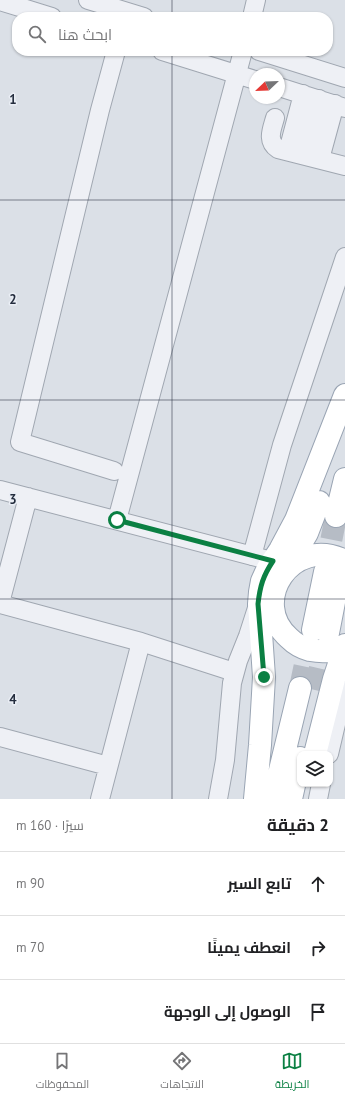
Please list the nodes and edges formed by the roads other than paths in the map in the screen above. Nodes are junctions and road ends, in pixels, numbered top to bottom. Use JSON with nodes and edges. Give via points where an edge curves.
{"nodes":[{"id":1,"x":88,"y":0,"type":"edge"},
{"id":2,"x":256,"y":0,"type":"edge"},
{"id":3,"x":0,"y":1,"type":"edge"},
{"id":4,"x":143,"y":11,"type":"edge"},
{"id":5,"x":36,"y":12,"type":"edge"},
{"id":6,"x":253,"y":12,"type":"edge"},
{"id":7,"x":115,"y":56,"type":"edge"},
{"id":8,"x":178,"y":56,"type":"edge"},
{"id":9,"x":242,"y":56,"type":"edge"},
{"id":10,"x":274,"y":56,"type":"edge"},
{"id":11,"x":290,"y":61,"type":"junction"},
{"id":12,"x":237,"y":74,"type":"junction"},
{"id":13,"x":285,"y":75,"type":"edge"},
{"id":14,"x":249,"y":78,"type":"edge"},
{"id":15,"x":345,"y":78,"type":"edge"},
{"id":16,"x":285,"y":88,"type":"edge"},
{"id":17,"x":326,"y":101,"type":"edge"},
{"id":18,"x":275,"y":118,"type":"dead end"},
{"id":19,"x":304,"y":155,"type":"junction"},
{"id":20,"x":345,"y":166,"type":"edge"},
{"id":21,"x":345,"y":257,"type":"edge"},
{"id":22,"x":345,"y":395,"type":"edge"},
{"id":23,"x":345,"y":406,"type":"edge"},
{"id":24,"x":114,"y":471,"type":"dead end"},
{"id":25,"x":345,"y":479,"type":"edge"},
{"id":26,"x":0,"y":490,"type":"edge"},
{"id":27,"x":28,"y":497,"type":"junction"},
{"id":28,"x":336,"y":516,"type":"tunnel mouth"},
{"id":29,"x":117,"y":520,"type":"junction"},
{"id":30,"x":252,"y":556,"type":"junction"},
{"id":31,"x":278,"y":567,"type":"junction"},
{"id":32,"x":336,"y":570,"type":"edge"},
{"id":33,"x":0,"y":603,"type":"edge"},
{"id":34,"x":266,"y":608,"type":"junction"},
{"id":35,"x":329,"y":636,"type":"edge"},
{"id":36,"x":141,"y":642,"type":"junction"},
{"id":37,"x":345,"y":651,"type":"edge"},
{"id":38,"x":234,"y":672,"type":"junction"},
{"id":39,"x":345,"y":690,"type":"edge"},
{"id":40,"x":0,"y":737,"type":"edge"},
{"id":41,"x":301,"y":751,"type":"edge"},
{"id":42,"x":316,"y":751,"type":"edge"},
{"id":43,"x":330,"y":751,"type":"edge"},
{"id":44,"x":108,"y":766,"type":"junction"},
{"id":45,"x":297,"y":772,"type":"edge"},
{"id":46,"x":307,"y":787,"type":"edge"},
{"id":47,"x":320,"y":787,"type":"edge"},
{"id":48,"x":100,"y":799,"type":"edge"},
{"id":49,"x":218,"y":799,"type":"edge"},
{"id":50,"x":255,"y":799,"type":"edge"},
{"id":51,"x":273,"y":799,"type":"edge"},
{"id":52,"x":291,"y":799,"type":"edge"},
{"id":53,"x":304,"y":799,"type":"edge"},
{"id":54,"x":318,"y":799,"type":"edge"}],
"edges":[{"from":1,"to":4,"type":"street"},
{"from":2,"to":6,"type":"street"},
{"from":3,"to":5,"type":"street"},
{"from":7,"to":24,"type":"street","via":[[20,442]]},
{"from":8,"to":12,"type":"street"},
{"from":9,"to":12,"type":"street"},
{"from":10,"to":11,"type":"street"},
{"from":11,"to":13,"type":"street"},
{"from":11,"to":15,"type":"street"},
{"from":12,"to":14,"type":"street"},
{"from":12,"to":29,"type":"street"},
{"from":16,"to":17,"type":"street"},
{"from":17,"to":19,"type":"street"},
{"from":17,"to":19,"type":"street"},
{"from":18,"to":19,"type":"street","via":[[270,136],[275,146]]},
{"from":19,"to":20,"type":"street"},
{"from":21,"to":30,"type":"street","via":[[284,438]]},
{"from":22,"to":31,"type":"main road","via":[[296,520],[280,550]]},
{"from":23,"to":31,"type":"main road","via":[[330,466],[307,533]]},
{"from":25,"to":28,"type":"main road"},
{"from":26,"to":27,"type":"street"},
{"from":27,"to":29,"type":"street"},
{"from":27,"to":33,"type":"street"},
{"from":29,"to":30,"type":"street"},
{"from":30,"to":31,"type":"street"},
{"from":31,"to":32,"type":"main road","via":[[291,565],[318,554],[338,557]]},
{"from":31,"to":34,"type":"main road","via":[[273,598]]},
{"from":32,"to":35,"type":"main road"},
{"from":33,"to":36,"type":"street"},
{"from":34,"to":35,"type":"main road","via":[[285,635],[305,649],[330,651]]},
{"from":34,"to":38,"type":"street","via":[[248,636]]},
{"from":34,"to":50,"type":"main road","via":[[276,659],[275,689],[270,728]]},
{"from":36,"to":38,"type":"street"},
{"from":36,"to":44,"type":"street"},
{"from":37,"to":42,"type":"main road","via":[[338,664]]},
{"from":38,"to":49,"type":"street","via":[[223,776]]},
{"from":39,"to":43,"type":"street"},
{"from":40,"to":44,"type":"street"},
{"from":41,"to":51,"type":"main road","via":[[308,689]]},
{"from":44,"to":48,"type":"street"},
{"from":45,"to":52,"type":"main road"},
{"from":46,"to":53,"type":"main road"},
{"from":47,"to":54,"type":"street"}]}
